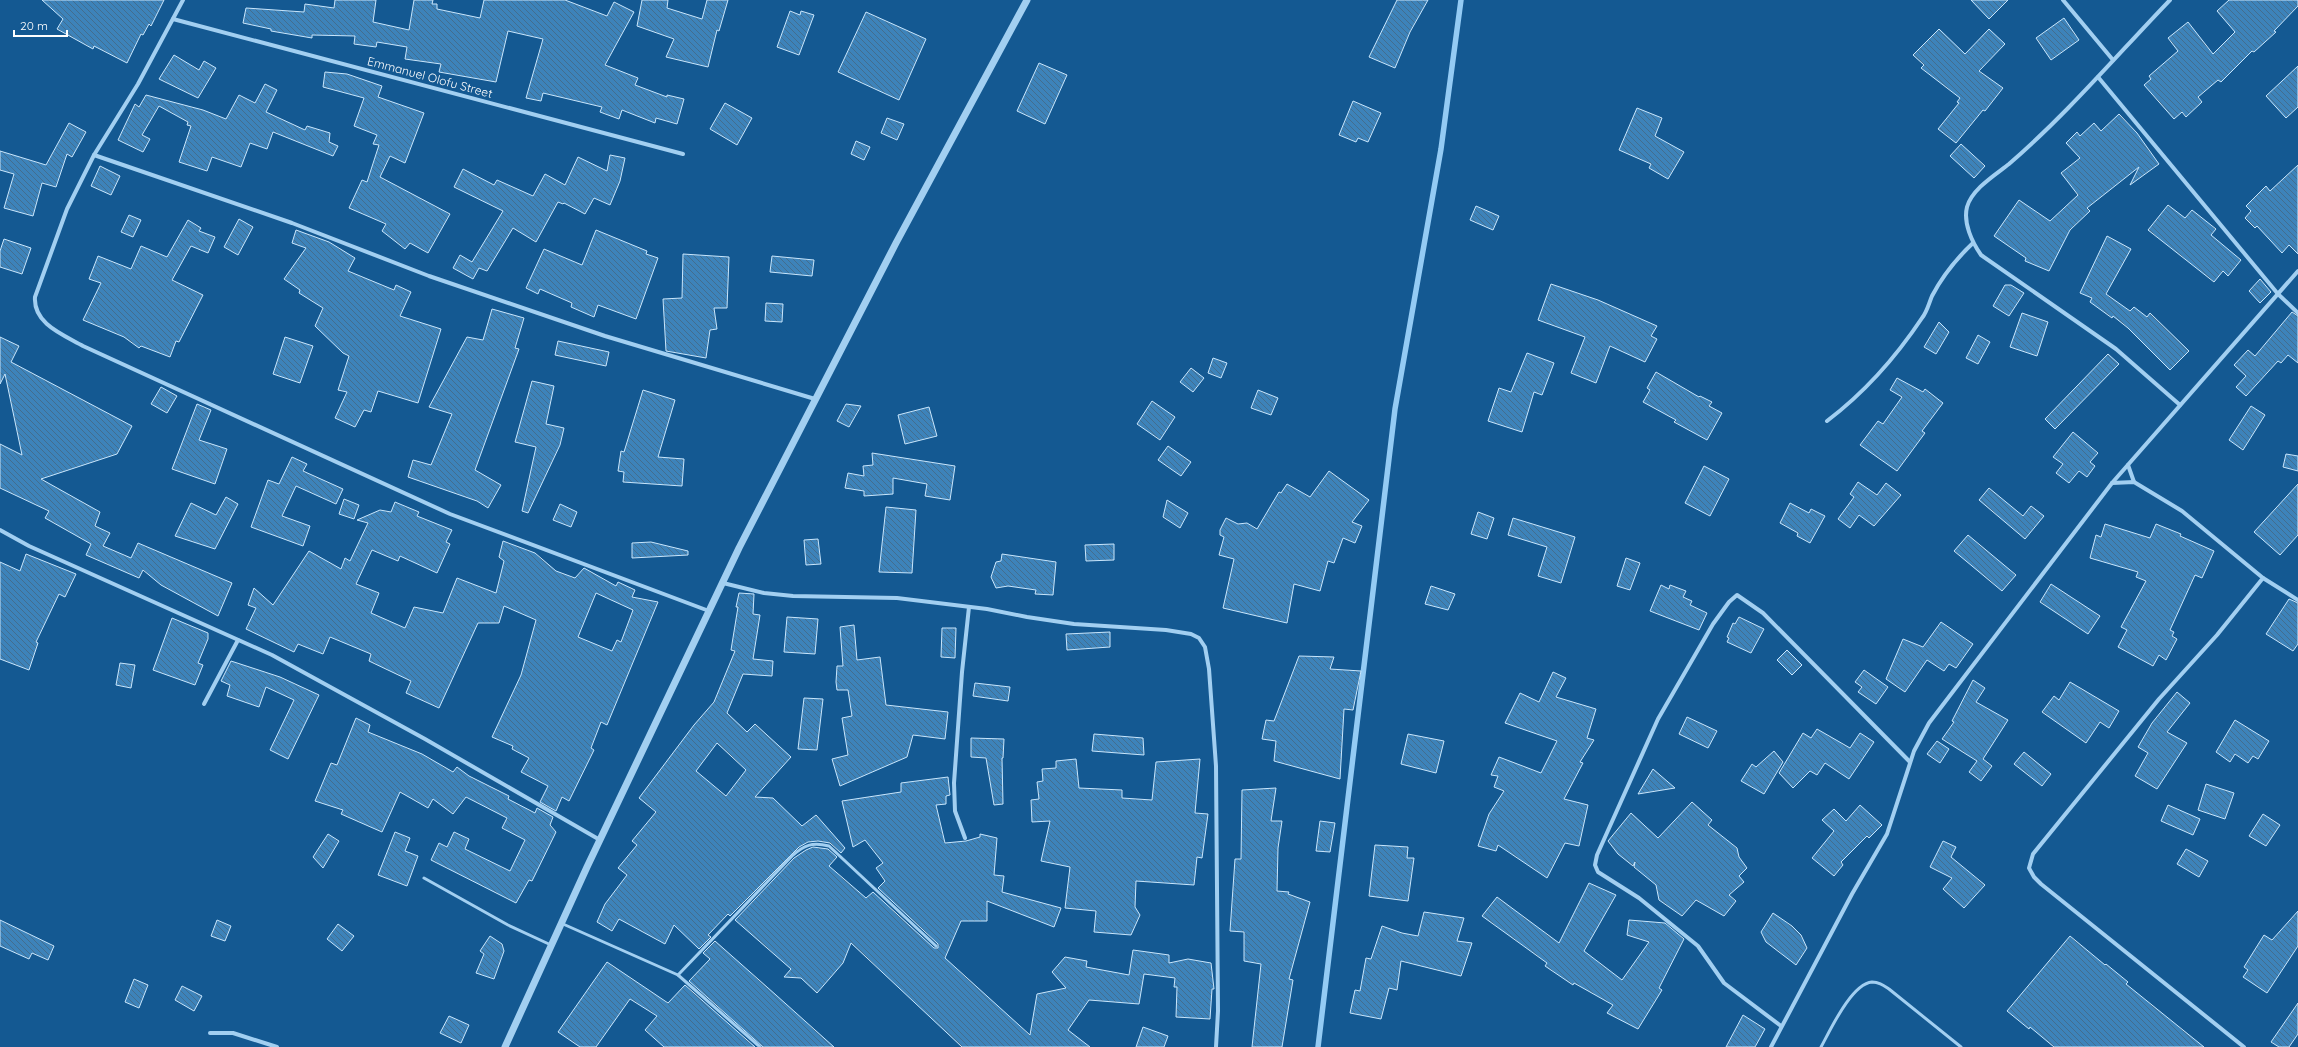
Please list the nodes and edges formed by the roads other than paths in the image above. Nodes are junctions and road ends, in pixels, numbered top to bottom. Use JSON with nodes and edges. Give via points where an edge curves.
{"nodes":[{"id":1,"x":183,"y":0,"type":"edge"},
{"id":2,"x":1027,"y":0,"type":"edge"},
{"id":3,"x":2064,"y":0,"type":"edge"},
{"id":4,"x":2170,"y":0,"type":"edge"},
{"id":5,"x":173,"y":19,"type":"junction"},
{"id":6,"x":2113,"y":60,"type":"junction"},
{"id":7,"x":2098,"y":77,"type":"junction"},
{"id":8,"x":94,"y":154,"type":"junction"},
{"id":9,"x":683,"y":154,"type":"dead end"},
{"id":10,"x":1973,"y":243,"type":"junction"},
{"id":11,"x":2298,"y":271,"type":"edge"},
{"id":12,"x":2278,"y":294,"type":"junction"},
{"id":13,"x":2298,"y":313,"type":"edge"},
{"id":14,"x":815,"y":398,"type":"junction"},
{"id":15,"x":2180,"y":404,"type":"junction"},
{"id":16,"x":1827,"y":422,"type":"dead end"},
{"id":17,"x":2128,"y":465,"type":"junction"},
{"id":18,"x":2134,"y":482,"type":"junction"},
{"id":19,"x":2112,"y":483,"type":"junction"},
{"id":20,"x":0,"y":530,"type":"edge"},
{"id":21,"x":2263,"y":578,"type":"junction"},
{"id":22,"x":723,"y":583,"type":"junction"},
{"id":23,"x":2298,"y":600,"type":"edge"},
{"id":24,"x":969,"y":607,"type":"junction"},
{"id":25,"x":710,"y":611,"type":"junction"},
{"id":26,"x":238,"y":640,"type":"junction"},
{"id":27,"x":204,"y":704,"type":"dead end"},
{"id":28,"x":1910,"y":762,"type":"junction"},
{"id":29,"x":965,"y":838,"type":"dead end"},
{"id":30,"x":600,"y":840,"type":"junction"},
{"id":31,"x":424,"y":878,"type":"dead end"},
{"id":32,"x":563,"y":924,"type":"junction"},
{"id":33,"x":552,"y":946,"type":"junction"},
{"id":34,"x":936,"y":946,"type":"dead end"},
{"id":35,"x":678,"y":975,"type":"junction"},
{"id":36,"x":1780,"y":1026,"type":"junction"},
{"id":37,"x":210,"y":1033,"type":"dead end"},
{"id":38,"x":277,"y":1047,"type":"edge"},
{"id":39,"x":505,"y":1047,"type":"edge"},
{"id":40,"x":760,"y":1047,"type":"edge"},
{"id":41,"x":1216,"y":1047,"type":"edge"},
{"id":42,"x":1771,"y":1047,"type":"edge"},
{"id":43,"x":1820,"y":1047,"type":"edge"},
{"id":44,"x":1961,"y":1047,"type":"edge"},
{"id":45,"x":2244,"y":1047,"type":"edge"}],
"edges":[{"from":1,"to":5,"type":"street"},
{"from":2,"to":14,"type":"street"},
{"from":3,"to":6,"type":"street"},
{"from":4,"to":6,"type":"street"},
{"from":5,"to":8,"type":"street","via":[[134,90]]},
{"from":5,"to":9,"type":"street","name":"Emmanuel Olofu Street"},
{"from":6,"to":7,"type":"street"},
{"from":7,"to":10,"type":"street","via":[[1971,197],[1966,217]]},
{"from":7,"to":12,"type":"street"},
{"from":8,"to":14,"type":"street","via":[[292,222],[436,279],[605,336]]},
{"from":8,"to":25,"type":"street","via":[[67,209],[35,297],[36,312],[50,327],[83,346],[450,514]]},
{"from":10,"to":15,"type":"street","via":[[1981,255],[1999,269],[2116,348]]},
{"from":10,"to":16,"type":"street","via":[[1950,266],[1923,317],[1873,379],[1851,403]]},
{"from":11,"to":12,"type":"street"},
{"from":12,"to":13,"type":"street"},
{"from":12,"to":15,"type":"street","via":[[2203,382]]},
{"from":14,"to":22,"type":"street"},
{"from":15,"to":17,"type":"street"},
{"from":17,"to":18,"type":"street"},
{"from":17,"to":19,"type":"street"},
{"from":18,"to":19,"type":"street"},
{"from":18,"to":21,"type":"street","via":[[2201,525]]},
{"from":19,"to":28,"type":"street","via":[[1929,723]]},
{"from":20,"to":26,"type":"street","via":[[29,546]]},
{"from":21,"to":23,"type":"street"},
{"from":21,"to":45,"type":"street","via":[[2217,635],[2159,699],[2042,842],[2033,854],[2029,868],[2034,878]]},
{"from":22,"to":24,"type":"street","via":[[764,593],[793,596],[897,598]]},
{"from":22,"to":25,"type":"street"},
{"from":24,"to":29,"type":"street","via":[[954,783],[955,812]]},
{"from":24,"to":41,"type":"street","via":[[1074,624],[1184,633],[1196,636],[1203,644],[1209,669],[1216,766]]},
{"from":25,"to":30,"type":"street"},
{"from":26,"to":27,"type":"street"},
{"from":26,"to":30,"type":"street","via":[[272,655],[425,739]]},
{"from":28,"to":36,"type":"street","via":[[1887,834]]},
{"from":28,"to":36,"type":"street","via":[[1763,613],[1737,595],[1713,624],[1658,719],[1596,855],[1595,865],[1598,872],[1608,880],[1639,898],[1698,946],[1724,984]]},
{"from":30,"to":32,"type":"street"},
{"from":31,"to":33,"type":"lane","via":[[508,925]]},
{"from":32,"to":33,"type":"street"},
{"from":32,"to":35,"type":"lane"},
{"from":33,"to":39,"type":"street"},
{"from":34,"to":35,"type":"lane","via":[[829,846],[816,843],[804,846],[792,856]]},
{"from":35,"to":40,"type":"lane"},
{"from":36,"to":42,"type":"street"},
{"from":37,"to":38,"type":"street","via":[[234,1033]]},
{"from":43,"to":44,"type":"lane","via":[[1850,998],[1859,988],[1873,982],[1889,989]]}]}
